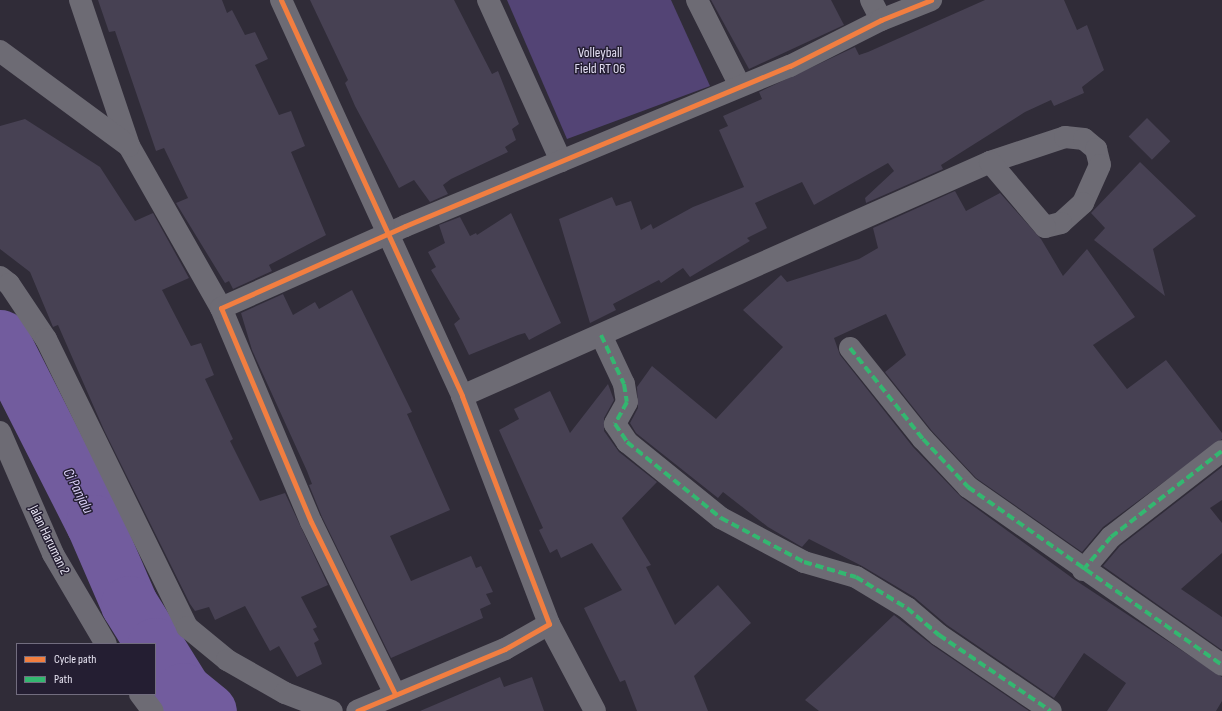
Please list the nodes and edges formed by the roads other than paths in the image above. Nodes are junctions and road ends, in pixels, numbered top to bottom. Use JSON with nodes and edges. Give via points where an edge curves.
{"nodes":[{"id":1,"x":80,"y":0,"type":"edge"},
{"id":2,"x":281,"y":0,"type":"edge"},
{"id":3,"x":488,"y":0,"type":"edge"},
{"id":4,"x":697,"y":0,"type":"edge"},
{"id":5,"x":871,"y":0,"type":"edge"},
{"id":6,"x":931,"y":0,"type":"edge"},
{"id":7,"x":881,"y":20,"type":"junction"},
{"id":8,"x":0,"y":51,"type":"edge"},
{"id":9,"x":740,"y":86,"type":"junction"},
{"id":10,"x":129,"y":146,"type":"junction"},
{"id":11,"x":561,"y":160,"type":"junction"},
{"id":12,"x":990,"y":162,"type":"junction"},
{"id":13,"x":388,"y":233,"type":"junction"},
{"id":14,"x":0,"y":277,"type":"edge"},
{"id":15,"x":220,"y":308,"type":"junction"},
{"id":16,"x":601,"y":335,"type":"junction"},
{"id":17,"x":850,"y":348,"type":"dead end"},
{"id":18,"x":462,"y":396,"type":"junction"},
{"id":19,"x":0,"y":432,"type":"edge"},
{"id":20,"x":1222,"y":451,"type":"edge"},
{"id":21,"x":1083,"y":570,"type":"junction"},
{"id":22,"x":550,"y":624,"type":"junction"},
{"id":23,"x":105,"y":643,"type":"edge"},
{"id":24,"x":1222,"y":665,"type":"edge"},
{"id":25,"x":395,"y":694,"type":"junction"},
{"id":26,"x":141,"y":695,"type":"edge"},
{"id":27,"x":153,"y":711,"type":"edge"},
{"id":28,"x":332,"y":711,"type":"edge"},
{"id":29,"x":357,"y":711,"type":"edge"},
{"id":30,"x":595,"y":711,"type":"edge"},
{"id":31,"x":1051,"y":711,"type":"edge"}],
"edges":[{"from":1,"to":10,"type":"street"},
{"from":2,"to":13,"type":"street"},
{"from":3,"to":11,"type":"street"},
{"from":4,"to":9,"type":"street"},
{"from":5,"to":7,"type":"street"},
{"from":6,"to":7,"type":"street"},
{"from":7,"to":9,"type":"street","via":[[790,66]]},
{"from":8,"to":10,"type":"street"},
{"from":9,"to":11,"type":"street"},
{"from":10,"to":15,"type":"street"},
{"from":11,"to":13,"type":"street"},
{"from":12,"to":12,"type":"street","via":[[1065,137],[1084,139],[1096,149],[1100,165],[1083,203],[1061,223],[1045,227]]},
{"from":12,"to":16,"type":"street"},
{"from":13,"to":15,"type":"street"},
{"from":13,"to":18,"type":"street"},
{"from":14,"to":28,"type":"street","via":[[9,284],[46,339],[187,627],[227,660],[285,693]]},
{"from":15,"to":25,"type":"street","via":[[311,522]]},
{"from":16,"to":18,"type":"street"},
{"from":16,"to":31,"type":"street","via":[[624,384],[627,402],[615,424],[627,442],[727,521],[804,562],[856,577],[907,608],[939,635]]},
{"from":17,"to":21,"type":"street","via":[[923,439],[965,484],[1054,545]]},
{"from":18,"to":22,"type":"street"},
{"from":19,"to":23,"type":"street","name":"Jalan Haruman 2","via":[[53,554]]},
{"from":20,"to":21,"type":"street","via":[[1111,536]]},
{"from":21,"to":24,"type":"street"},
{"from":22,"to":25,"type":"street","via":[[506,649]]},
{"from":22,"to":30,"type":"street"},
{"from":25,"to":29,"type":"street"},
{"from":26,"to":27,"type":"street"}]}
